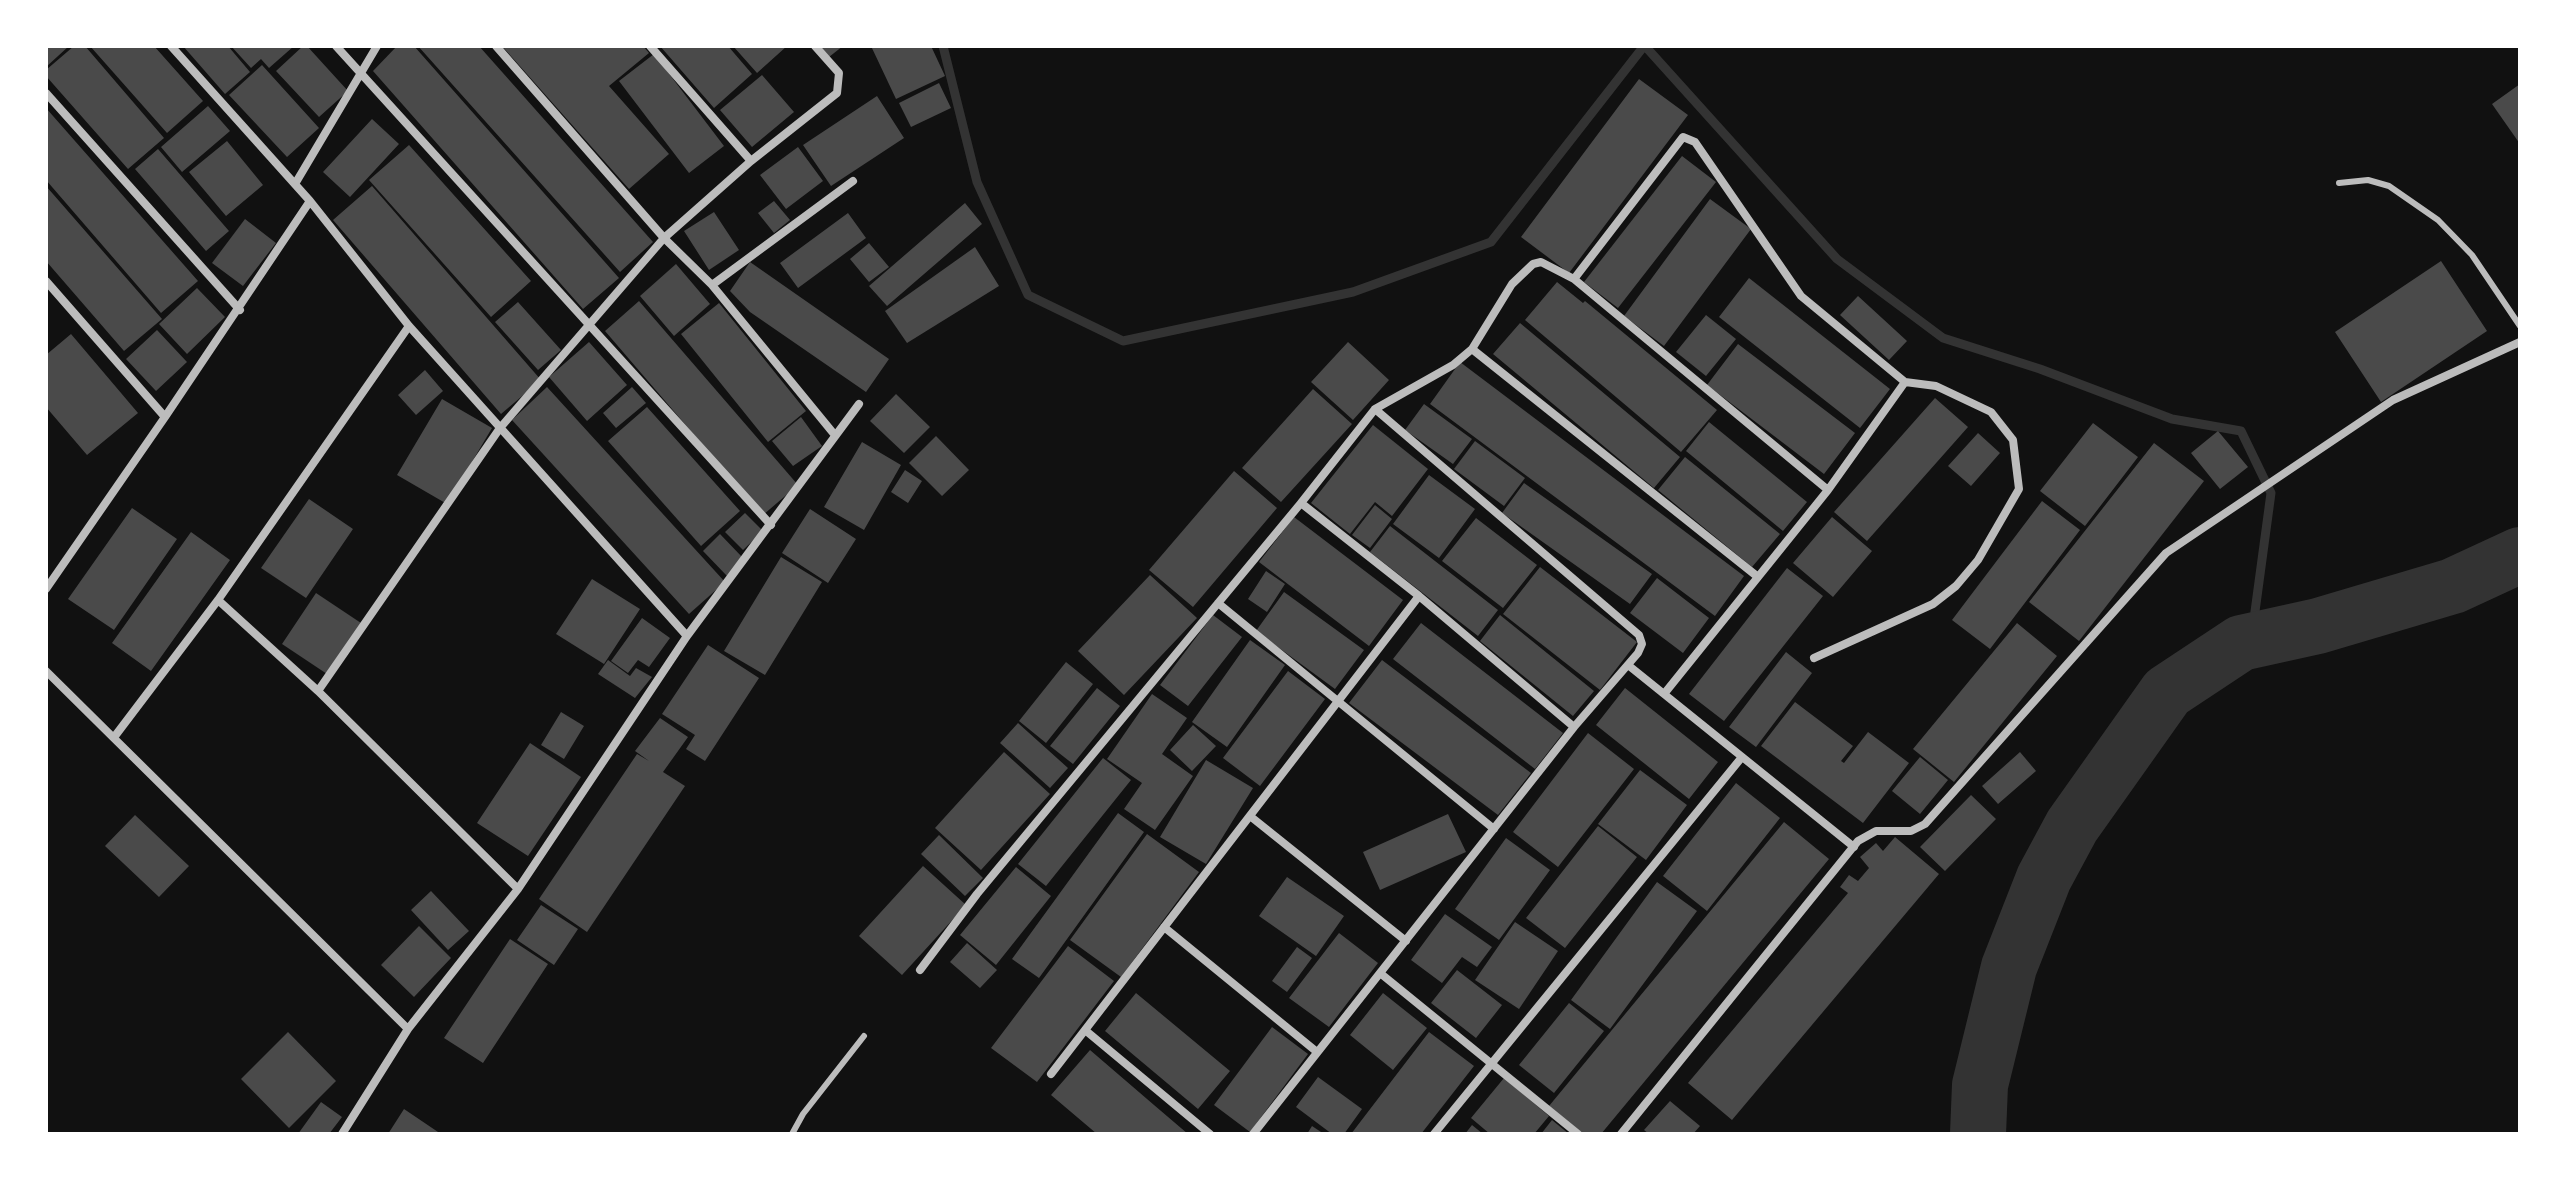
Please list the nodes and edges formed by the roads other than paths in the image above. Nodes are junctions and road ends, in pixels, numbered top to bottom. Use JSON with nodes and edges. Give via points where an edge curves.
{"nodes":[{"id":1,"x":171,"y":46,"type":"edge"},
{"id":2,"x":336,"y":46,"type":"edge"},
{"id":3,"x":377,"y":46,"type":"edge"},
{"id":4,"x":496,"y":46,"type":"edge"},
{"id":5,"x":650,"y":46,"type":"edge"},
{"id":6,"x":815,"y":46,"type":"edge"},
{"id":7,"x":361,"y":73,"type":"junction"},
{"id":8,"x":46,"y":93,"type":"edge"},
{"id":9,"x":751,"y":161,"type":"junction"},
{"id":10,"x":853,"y":181,"type":"dead end"},
{"id":11,"x":2339,"y":183,"type":"dead end"},
{"id":12,"x":295,"y":184,"type":"junction"},
{"id":13,"x":310,"y":201,"type":"junction"},
{"id":14,"x":664,"y":238,"type":"junction"},
{"id":15,"x":1574,"y":279,"type":"junction"},
{"id":16,"x":46,"y":281,"type":"edge"},
{"id":17,"x":712,"y":285,"type":"junction"},
{"id":18,"x":240,"y":310,"type":"junction"},
{"id":19,"x":409,"y":326,"type":"junction"},
{"id":20,"x":2520,"y":326,"type":"edge"},
{"id":21,"x":591,"y":327,"type":"junction"},
{"id":22,"x":2520,"y":342,"type":"edge"},
{"id":23,"x":1472,"y":349,"type":"junction"},
{"id":24,"x":1905,"y":382,"type":"junction"},
{"id":25,"x":859,"y":404,"type":"dead end"},
{"id":26,"x":1375,"y":409,"type":"junction"},
{"id":27,"x":165,"y":417,"type":"junction"},
{"id":28,"x":500,"y":428,"type":"junction"},
{"id":29,"x":834,"y":434,"type":"junction"},
{"id":30,"x":1828,"y":490,"type":"junction"},
{"id":31,"x":1301,"y":503,"type":"junction"},
{"id":32,"x":771,"y":525,"type":"junction"},
{"id":33,"x":1758,"y":577,"type":"junction"},
{"id":34,"x":46,"y":589,"type":"edge"},
{"id":35,"x":1419,"y":596,"type":"junction"},
{"id":36,"x":218,"y":600,"type":"junction"},
{"id":37,"x":1218,"y":603,"type":"junction"},
{"id":38,"x":687,"y":636,"type":"junction"},
{"id":39,"x":1814,"y":658,"type":"dead end"},
{"id":40,"x":1628,"y":665,"type":"junction"},
{"id":41,"x":46,"y":671,"type":"edge"},
{"id":42,"x":318,"y":691,"type":"junction"},
{"id":43,"x":1664,"y":694,"type":"junction"},
{"id":44,"x":1338,"y":701,"type":"junction"},
{"id":45,"x":1574,"y":727,"type":"junction"},
{"id":46,"x":115,"y":736,"type":"junction"},
{"id":47,"x":1742,"y":757,"type":"junction"},
{"id":48,"x":1250,"y":816,"type":"junction"},
{"id":49,"x":1494,"y":829,"type":"junction"},
{"id":50,"x":1854,"y":847,"type":"junction"},
{"id":51,"x":518,"y":889,"type":"junction"},
{"id":52,"x":1164,"y":927,"type":"junction"},
{"id":53,"x":1406,"y":941,"type":"junction"},
{"id":54,"x":920,"y":970,"type":"dead end"},
{"id":55,"x":1380,"y":973,"type":"junction"},
{"id":56,"x":408,"y":1029,"type":"junction"},
{"id":57,"x":1085,"y":1030,"type":"junction"},
{"id":58,"x":864,"y":1036,"type":"dead end"},
{"id":59,"x":1317,"y":1052,"type":"junction"},
{"id":60,"x":1492,"y":1063,"type":"junction"},
{"id":61,"x":1051,"y":1074,"type":"dead end"},
{"id":62,"x":342,"y":1134,"type":"edge"},
{"id":63,"x":792,"y":1134,"type":"edge"},
{"id":64,"x":1210,"y":1134,"type":"edge"},
{"id":65,"x":1253,"y":1134,"type":"edge"},
{"id":66,"x":1434,"y":1134,"type":"edge"},
{"id":67,"x":1578,"y":1134,"type":"edge"},
{"id":68,"x":1621,"y":1134,"type":"edge"}],
"edges":[{"from":1,"to":12,"type":"street"},
{"from":2,"to":7,"type":"street"},
{"from":3,"to":7,"type":"street"},
{"from":4,"to":14,"type":"street"},
{"from":5,"to":9,"type":"street"},
{"from":6,"to":9,"type":"street","via":[[839,73],[837,93]]},
{"from":7,"to":12,"type":"street"},
{"from":7,"to":21,"type":"street"},
{"from":8,"to":18,"type":"street"},
{"from":9,"to":14,"type":"street"},
{"from":10,"to":17,"type":"street"},
{"from":11,"to":20,"type":"lane","via":[[2368,180],[2389,186],[2438,220],[2472,255]]},
{"from":12,"to":13,"type":"street"},
{"from":13,"to":18,"type":"street"},
{"from":13,"to":19,"type":"street"},
{"from":14,"to":17,"type":"street"},
{"from":14,"to":21,"type":"street"},
{"from":15,"to":23,"type":"street","via":[[1541,262],[1533,264],[1512,284]]},
{"from":15,"to":24,"type":"street","via":[[1679,140],[1688,138],[1726,184],[1801,296]]},
{"from":15,"to":30,"type":"street"},
{"from":16,"to":27,"type":"street"},
{"from":17,"to":29,"type":"street"},
{"from":18,"to":27,"type":"street"},
{"from":19,"to":28,"type":"street"},
{"from":19,"to":36,"type":"street"},
{"from":21,"to":28,"type":"street"},
{"from":21,"to":32,"type":"street"},
{"from":22,"to":50,"type":"street","via":[[2393,400],[2191,535],[2152,567],[1925,824],[1911,831],[1876,831]]},
{"from":23,"to":26,"type":"street"},
{"from":23,"to":33,"type":"street"},
{"from":24,"to":30,"type":"street"},
{"from":24,"to":39,"type":"street","via":[[1936,386],[1991,412],[2013,440],[2019,489],[1978,560],[1956,586],[1933,604]]},
{"from":25,"to":29,"type":"street"},
{"from":26,"to":31,"type":"street"},
{"from":26,"to":40,"type":"street","via":[[1636,631],[1642,644]]},
{"from":27,"to":34,"type":"street"},
{"from":28,"to":38,"type":"street"},
{"from":28,"to":42,"type":"street"},
{"from":29,"to":32,"type":"street"},
{"from":30,"to":33,"type":"street"},
{"from":31,"to":35,"type":"street"},
{"from":31,"to":37,"type":"street"},
{"from":32,"to":38,"type":"street"},
{"from":33,"to":43,"type":"street"},
{"from":35,"to":44,"type":"street"},
{"from":35,"to":45,"type":"street"},
{"from":36,"to":42,"type":"street"},
{"from":36,"to":46,"type":"street"},
{"from":37,"to":44,"type":"street"},
{"from":37,"to":54,"type":"street"},
{"from":38,"to":51,"type":"street"},
{"from":40,"to":43,"type":"street"},
{"from":40,"to":45,"type":"street"},
{"from":41,"to":46,"type":"street"},
{"from":42,"to":51,"type":"street"},
{"from":43,"to":47,"type":"street"},
{"from":44,"to":48,"type":"street"},
{"from":44,"to":49,"type":"street"},
{"from":45,"to":49,"type":"street"},
{"from":46,"to":56,"type":"street"},
{"from":47,"to":50,"type":"street"},
{"from":47,"to":60,"type":"street"},
{"from":48,"to":52,"type":"street"},
{"from":48,"to":53,"type":"street"},
{"from":49,"to":53,"type":"street"},
{"from":50,"to":68,"type":"street"},
{"from":51,"to":56,"type":"street"},
{"from":52,"to":57,"type":"street"},
{"from":52,"to":59,"type":"street"},
{"from":53,"to":55,"type":"street"},
{"from":55,"to":59,"type":"street"},
{"from":55,"to":60,"type":"street"},
{"from":56,"to":62,"type":"street"},
{"from":57,"to":61,"type":"street"},
{"from":57,"to":64,"type":"street"},
{"from":58,"to":63,"type":"lane"},
{"from":59,"to":65,"type":"street"},
{"from":60,"to":66,"type":"street"},
{"from":60,"to":67,"type":"street"}]}
